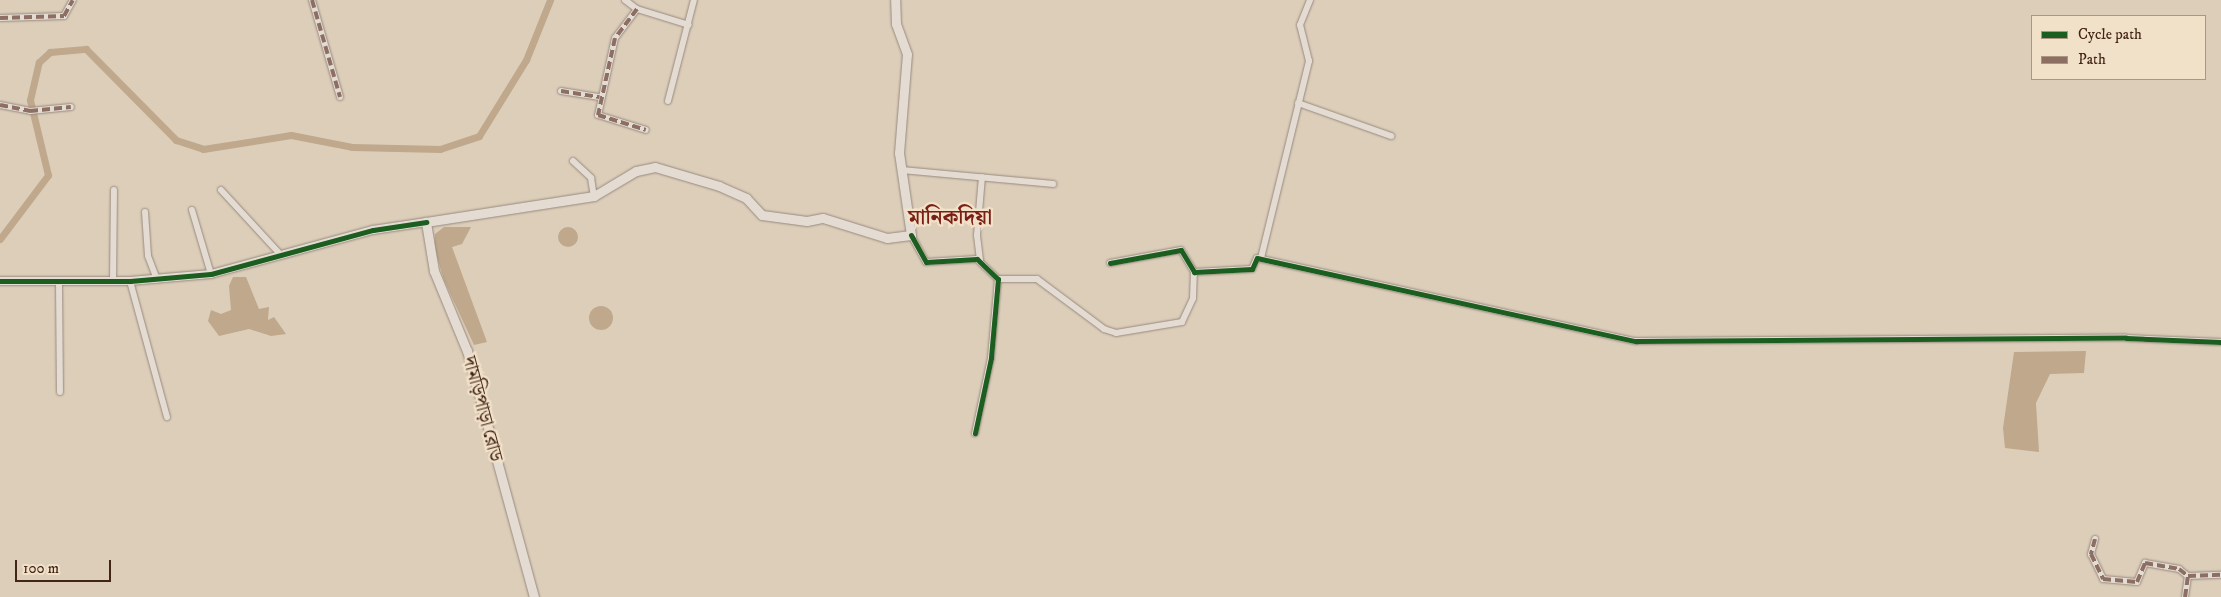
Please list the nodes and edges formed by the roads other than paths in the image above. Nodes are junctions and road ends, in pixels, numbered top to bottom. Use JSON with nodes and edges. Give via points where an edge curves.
{"nodes":[{"id":1,"x":74,"y":0,"type":"edge"},
{"id":2,"x":312,"y":0,"type":"edge"},
{"id":3,"x":625,"y":0,"type":"edge"},
{"id":4,"x":694,"y":0,"type":"edge"},
{"id":5,"x":895,"y":0,"type":"edge"},
{"id":6,"x":1310,"y":0,"type":"edge"},
{"id":7,"x":637,"y":9,"type":"junction"},
{"id":8,"x":0,"y":18,"type":"edge"},
{"id":9,"x":689,"y":25,"type":"junction"},
{"id":10,"x":561,"y":91,"type":"dead end"},
{"id":11,"x":340,"y":96,"type":"dead end"},
{"id":12,"x":600,"y":97,"type":"junction"},
{"id":13,"x":668,"y":101,"type":"dead end"},
{"id":14,"x":1298,"y":103,"type":"junction"},
{"id":15,"x":0,"y":105,"type":"edge"},
{"id":16,"x":70,"y":107,"type":"dead end"},
{"id":17,"x":646,"y":130,"type":"dead end"},
{"id":18,"x":1391,"y":136,"type":"dead end"},
{"id":19,"x":573,"y":162,"type":"dead end"},
{"id":20,"x":902,"y":170,"type":"junction"},
{"id":21,"x":982,"y":177,"type":"junction"},
{"id":22,"x":1053,"y":184,"type":"dead end"},
{"id":23,"x":114,"y":190,"type":"dead end"},
{"id":24,"x":221,"y":190,"type":"dead end"},
{"id":25,"x":594,"y":196,"type":"junction"},
{"id":26,"x":192,"y":210,"type":"dead end"},
{"id":27,"x":145,"y":212,"type":"dead end"},
{"id":28,"x":426,"y":222,"type":"junction"},
{"id":29,"x":911,"y":235,"type":"junction"},
{"id":30,"x":280,"y":255,"type":"junction"},
{"id":31,"x":1262,"y":258,"type":"junction"},
{"id":32,"x":980,"y":260,"type":"junction"},
{"id":33,"x":1110,"y":263,"type":"dead end"},
{"id":34,"x":1194,"y":272,"type":"junction"},
{"id":35,"x":211,"y":274,"type":"junction"},
{"id":36,"x":157,"y":279,"type":"junction"},
{"id":37,"x":998,"y":279,"type":"junction"},
{"id":38,"x":0,"y":281,"type":"edge"},
{"id":39,"x":130,"y":281,"type":"junction"},
{"id":40,"x":113,"y":282,"type":"junction"},
{"id":41,"x":59,"y":283,"type":"junction"},
{"id":42,"x":2221,"y":342,"type":"edge"},
{"id":43,"x":60,"y":392,"type":"dead end"},
{"id":44,"x":167,"y":418,"type":"dead end"},
{"id":45,"x":975,"y":434,"type":"dead end"},
{"id":46,"x":2095,"y":539,"type":"dead end"},
{"id":47,"x":2221,"y":575,"type":"edge"},
{"id":48,"x":2188,"y":576,"type":"junction"},
{"id":49,"x":534,"y":597,"type":"edge"},
{"id":50,"x":2184,"y":597,"type":"edge"}],
"edges":[{"from":1,"to":8,"type":"street","via":[[64,16]]},
{"from":2,"to":11,"type":"street"},
{"from":3,"to":7,"type":"street"},
{"from":4,"to":9,"type":"street"},
{"from":5,"to":20,"type":"main road","via":[[896,24],[907,54],[898,152]]},
{"from":6,"to":14,"type":"street","via":[[1300,25],[1308,61]]},
{"from":7,"to":9,"type":"street"},
{"from":7,"to":12,"type":"street","via":[[616,38]]},
{"from":9,"to":13,"type":"street"},
{"from":10,"to":12,"type":"street"},
{"from":12,"to":17,"type":"street","via":[[598,114]]},
{"from":14,"to":18,"type":"street"},
{"from":14,"to":31,"type":"street"},
{"from":15,"to":16,"type":"street","via":[[30,111]]},
{"from":19,"to":25,"type":"street","via":[[591,178]]},
{"from":20,"to":21,"type":"street"},
{"from":20,"to":29,"type":"main road"},
{"from":21,"to":22,"type":"street"},
{"from":21,"to":32,"type":"street","via":[[977,235]]},
{"from":23,"to":40,"type":"street"},
{"from":24,"to":30,"type":"street"},
{"from":25,"to":28,"type":"main road"},
{"from":25,"to":29,"type":"main road","via":[[636,171],[655,167],[719,186],[746,198],[762,215],[807,221],[823,218],[887,238]]},
{"from":26,"to":35,"type":"street"},
{"from":27,"to":36,"type":"street","via":[[148,256]]},
{"from":28,"to":30,"type":"street","via":[[373,230]]},
{"from":28,"to":49,"type":"main road","name":"দামড়িপাড়া রোড","via":[[434,271],[467,352]]},
{"from":29,"to":32,"type":"street","via":[[928,263]]},
{"from":30,"to":35,"type":"street"},
{"from":31,"to":34,"type":"street","via":[[1257,258],[1252,269]]},
{"from":31,"to":42,"type":"street","via":[[1636,341],[2126,338]]},
{"from":32,"to":37,"type":"street"},
{"from":33,"to":34,"type":"street","via":[[1181,250]]},
{"from":34,"to":37,"type":"street","via":[[1193,298],[1182,322],[1116,332],[1099,326],[1037,279]]},
{"from":35,"to":36,"type":"street"},
{"from":36,"to":39,"type":"street"},
{"from":37,"to":45,"type":"street","via":[[991,358]]},
{"from":38,"to":41,"type":"street"},
{"from":39,"to":40,"type":"street"},
{"from":39,"to":44,"type":"street"},
{"from":40,"to":41,"type":"street"},
{"from":41,"to":43,"type":"street"},
{"from":46,"to":48,"type":"street","via":[[2092,554],[2103,579],[2137,582],[2145,563],[2178,569]]},
{"from":47,"to":48,"type":"street"},
{"from":48,"to":50,"type":"street"}]}
